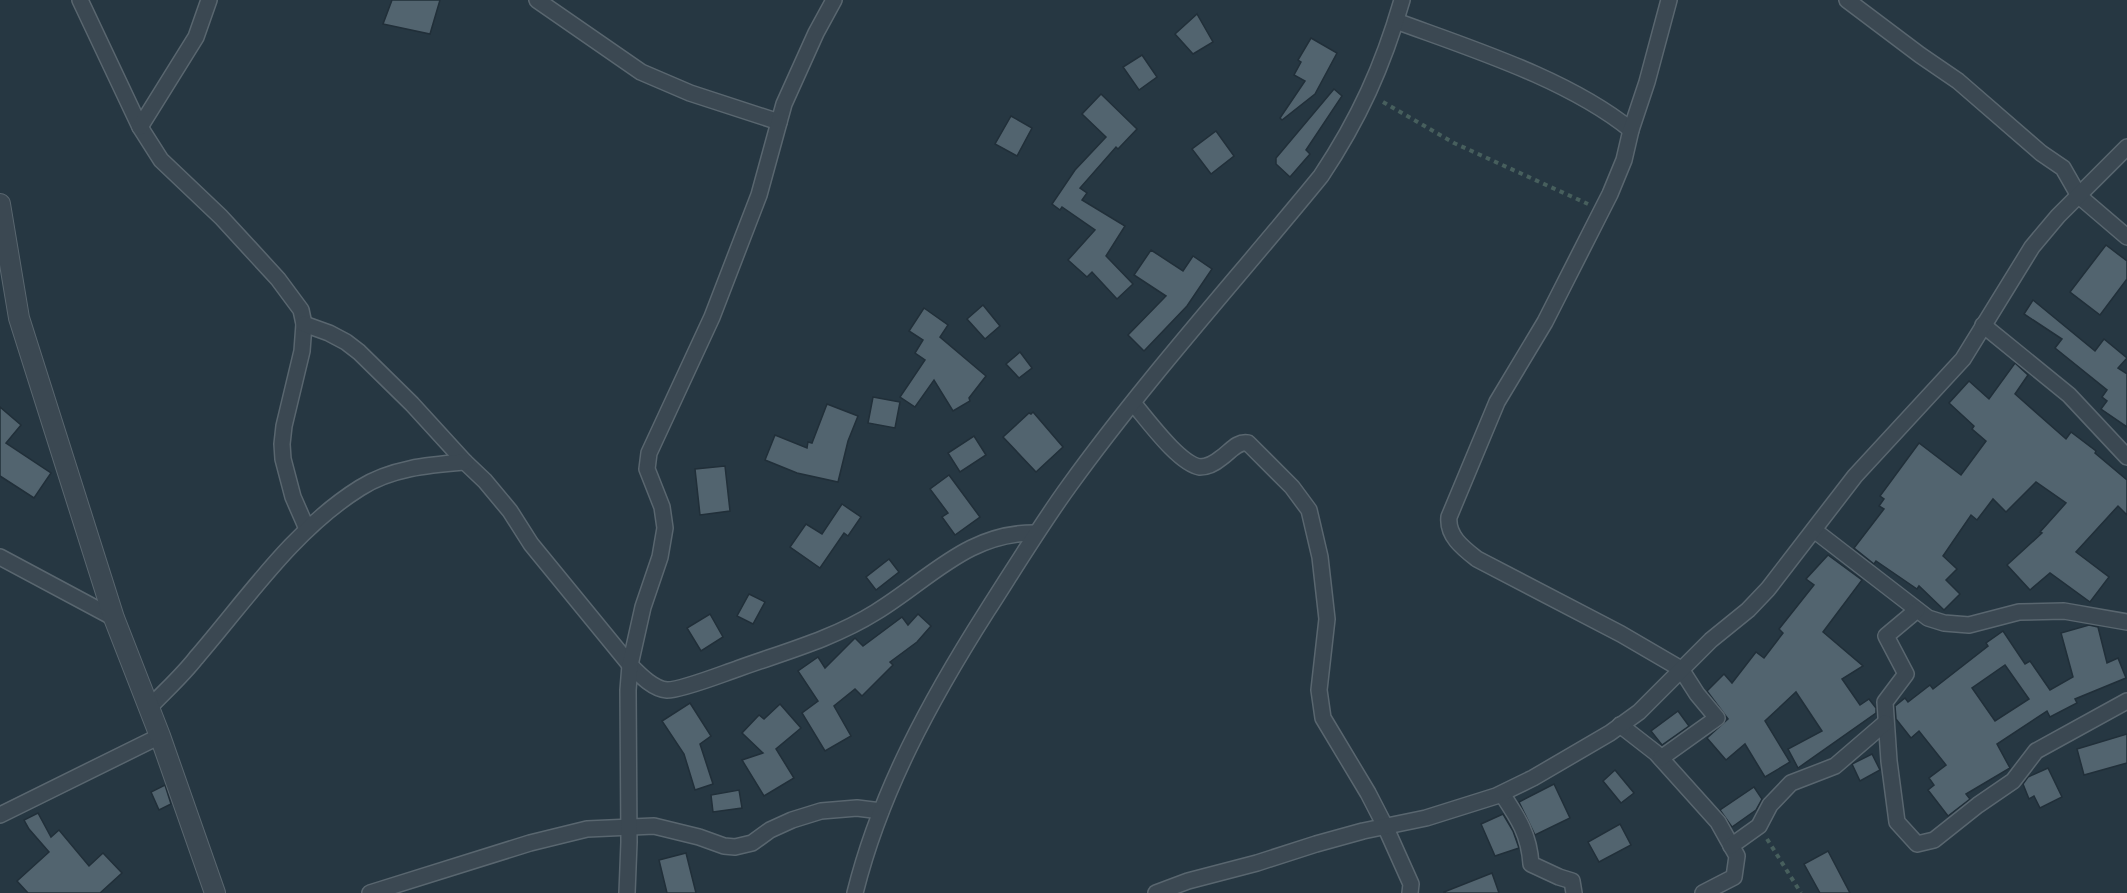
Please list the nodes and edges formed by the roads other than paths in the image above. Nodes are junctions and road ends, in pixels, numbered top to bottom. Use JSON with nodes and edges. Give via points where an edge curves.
{"nodes":[{"id":1,"x":80,"y":0,"type":"edge"},
{"id":2,"x":209,"y":0,"type":"edge"},
{"id":3,"x":537,"y":0,"type":"edge"},
{"id":4,"x":834,"y":0,"type":"edge"},
{"id":5,"x":1402,"y":0,"type":"edge"},
{"id":6,"x":1669,"y":0,"type":"edge"},
{"id":7,"x":1848,"y":0,"type":"edge"},
{"id":8,"x":1396,"y":21,"type":"junction"},
{"id":9,"x":779,"y":122,"type":"junction"},
{"id":10,"x":140,"y":127,"type":"junction"},
{"id":11,"x":1631,"y":130,"type":"junction"},
{"id":12,"x":2127,"y":147,"type":"edge"},
{"id":13,"x":2079,"y":196,"type":"junction"},
{"id":14,"x":0,"y":204,"type":"edge"},
{"id":15,"x":2127,"y":237,"type":"edge"},
{"id":16,"x":304,"y":324,"type":"junction"},
{"id":17,"x":1983,"y":325,"type":"junction"},
{"id":18,"x":1133,"y":403,"type":"junction"},
{"id":19,"x":2127,"y":457,"type":"edge"},
{"id":20,"x":465,"y":462,"type":"junction"},
{"id":21,"x":307,"y":528,"type":"junction"},
{"id":22,"x":1814,"y":530,"type":"junction"},
{"id":23,"x":1036,"y":533,"type":"junction"},
{"id":24,"x":0,"y":557,"type":"edge"},
{"id":25,"x":1917,"y":610,"type":"junction"},
{"id":26,"x":114,"y":618,"type":"junction"},
{"id":27,"x":2127,"y":622,"type":"edge"},
{"id":28,"x":630,"y":665,"type":"junction"},
{"id":29,"x":1681,"y":669,"type":"junction"},
{"id":30,"x":2127,"y":701,"type":"edge"},
{"id":31,"x":149,"y":708,"type":"junction"},
{"id":32,"x":1885,"y":723,"type":"junction"},
{"id":33,"x":1620,"y":725,"type":"junction"},
{"id":34,"x":160,"y":736,"type":"junction"},
{"id":35,"x":1661,"y":758,"type":"junction"},
{"id":36,"x":1502,"y":794,"type":"junction"},
{"id":37,"x":881,"y":811,"type":"junction"},
{"id":38,"x":0,"y":815,"type":"edge"},
{"id":39,"x":628,"y":826,"type":"junction"},
{"id":40,"x":1385,"y":826,"type":"junction"},
{"id":41,"x":1731,"y":846,"type":"junction"},
{"id":42,"x":215,"y":893,"type":"edge"},
{"id":43,"x":370,"y":893,"type":"edge"},
{"id":44,"x":627,"y":893,"type":"edge"},
{"id":45,"x":855,"y":893,"type":"edge"},
{"id":46,"x":1156,"y":893,"type":"edge"},
{"id":47,"x":1410,"y":893,"type":"edge"},
{"id":48,"x":1574,"y":893,"type":"edge"},
{"id":49,"x":1703,"y":893,"type":"edge"}],
"edges":[{"from":1,"to":10,"type":"street"},
{"from":2,"to":10,"type":"street","via":[[196,38]]},
{"from":3,"to":9,"type":"street","via":[[641,72],[690,93]]},
{"from":4,"to":9,"type":"street"},
{"from":5,"to":8,"type":"street"},
{"from":6,"to":11,"type":"street"},
{"from":7,"to":13,"type":"street","via":[[1958,81],[2063,168]]},
{"from":8,"to":11,"type":"street","via":[[1545,79],[1609,112]]},
{"from":8,"to":18,"type":"street","via":[[1369,94],[1344,143]]},
{"from":9,"to":28,"type":"street","via":[[759,195],[712,317],[649,453],[647,469],[662,507],[665,528]]},
{"from":10,"to":16,"type":"street","via":[[160,160],[221,217],[285,287],[301,310]]},
{"from":11,"to":29,"type":"street","via":[[1624,160],[1602,211],[1545,322],[1497,402],[1449,525],[1458,545],[1476,559]]},
{"from":12,"to":13,"type":"street"},
{"from":13,"to":15,"type":"street"},
{"from":13,"to":17,"type":"street","via":[[2032,248]]},
{"from":14,"to":26,"type":"street","via":[[19,318]]},
{"from":16,"to":20,"type":"street","via":[[329,333],[359,352]]},
{"from":16,"to":21,"type":"street","via":[[282,444],[293,497]]},
{"from":17,"to":19,"type":"street","via":[[2069,395]]},
{"from":17,"to":22,"type":"street","via":[[1963,359],[1855,476]]},
{"from":18,"to":23,"type":"street"},
{"from":18,"to":40,"type":"street","via":[[1174,450],[1193,465],[1212,464],[1237,445],[1248,443],[1285,479],[1309,510],[1320,557],[1327,619],[1319,690],[1323,718]]},
{"from":20,"to":21,"type":"street","via":[[396,472],[361,487]]},
{"from":20,"to":28,"type":"street","via":[[504,503],[531,544]]},
{"from":21,"to":31,"type":"street"},
{"from":22,"to":25,"type":"street"},
{"from":22,"to":29,"type":"street","via":[[1748,610]]},
{"from":23,"to":28,"type":"street","via":[[992,538],[946,561],[876,612],[837,632],[714,677],[667,690],[648,681]]},
{"from":23,"to":37,"type":"street","via":[[957,658],[896,774]]},
{"from":24,"to":26,"type":"street"},
{"from":25,"to":27,"type":"street","via":[[1928,618],[1961,625],[2019,612],[2064,611]]},
{"from":25,"to":32,"type":"street","via":[[1886,636],[1906,674],[1885,702]]},
{"from":26,"to":31,"type":"street"},
{"from":28,"to":39,"type":"street"},
{"from":29,"to":33,"type":"street","via":[[1639,712]]},
{"from":29,"to":35,"type":"street","via":[[1717,718]]},
{"from":30,"to":32,"type":"street","via":[[2036,751],[2013,781],[1934,840],[1917,844],[1898,822]]},
{"from":31,"to":34,"type":"street"},
{"from":32,"to":41,"type":"street","via":[[1835,766],[1791,783],[1770,805],[1759,826]]},
{"from":33,"to":35,"type":"street"},
{"from":33,"to":36,"type":"street"},
{"from":34,"to":38,"type":"street"},
{"from":34,"to":42,"type":"street"},
{"from":35,"to":41,"type":"street","via":[[1718,822]]},
{"from":36,"to":40,"type":"street","via":[[1426,818]]},
{"from":36,"to":48,"type":"street","via":[[1526,834],[1531,864],[1572,881]]},
{"from":37,"to":39,"type":"street","via":[[857,808],[820,812],[792,820],[752,843],[735,847],[654,826]]},
{"from":37,"to":45,"type":"street"},
{"from":39,"to":43,"type":"street","via":[[587,829],[530,843]]},
{"from":39,"to":44,"type":"street"},
{"from":40,"to":46,"type":"street"},
{"from":40,"to":47,"type":"street","via":[[1411,884]]},
{"from":41,"to":49,"type":"street","via":[[1737,856],[1734,877]]}]}
